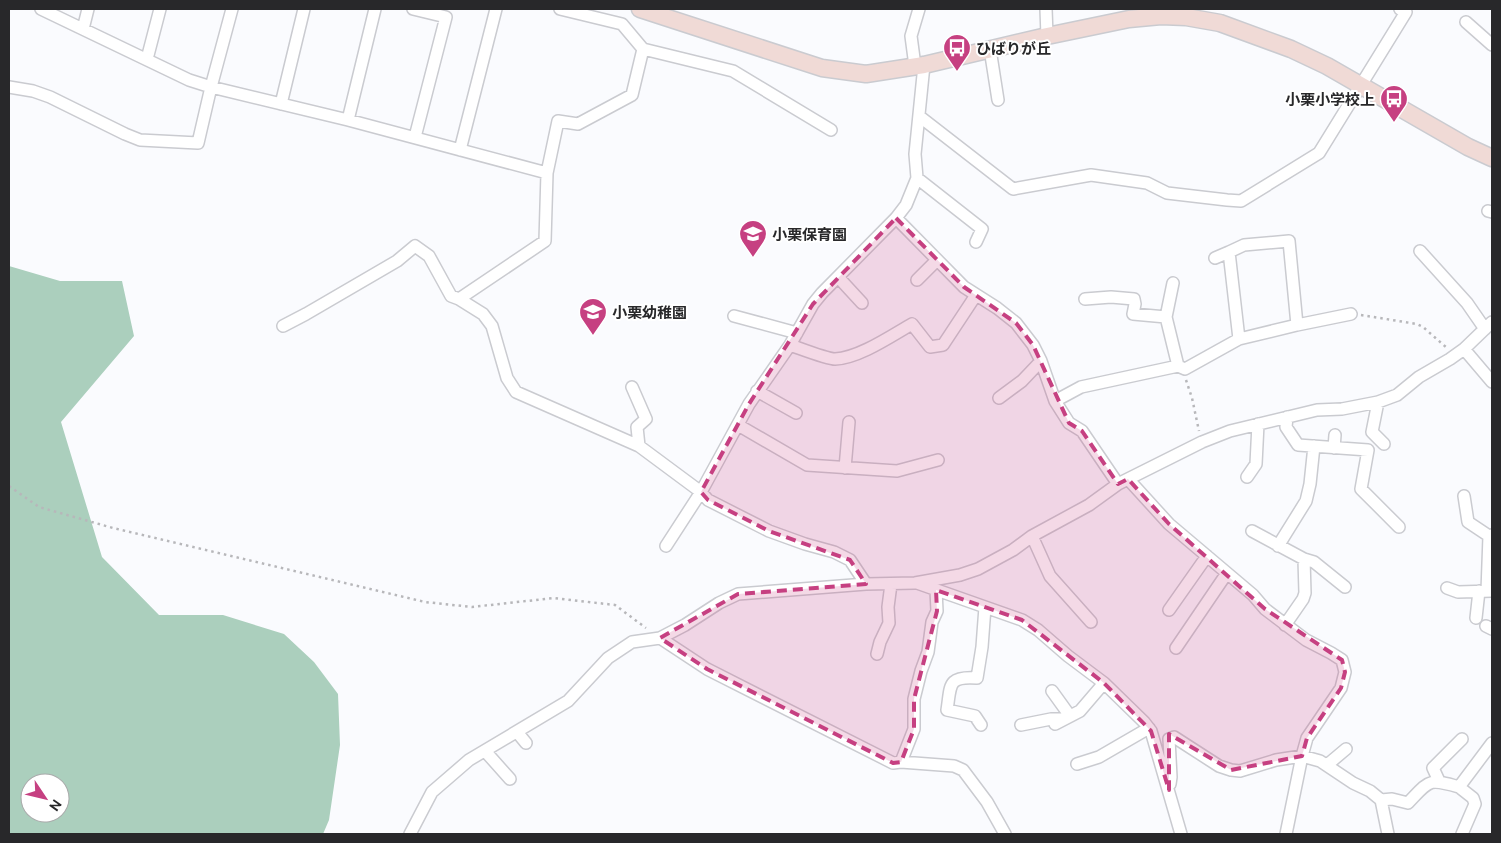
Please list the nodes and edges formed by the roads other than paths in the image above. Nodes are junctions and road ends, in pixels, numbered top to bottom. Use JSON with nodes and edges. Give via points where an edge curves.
{"nodes":[{"id":1,"x":41,"y":9,"type":"edge"},
{"id":2,"x":88,"y":9,"type":"edge"},
{"id":3,"x":160,"y":9,"type":"edge"},
{"id":4,"x":232,"y":9,"type":"edge"},
{"id":5,"x":304,"y":9,"type":"edge"},
{"id":6,"x":375,"y":9,"type":"edge"},
{"id":7,"x":413,"y":9,"type":"edge"},
{"id":8,"x":496,"y":9,"type":"edge"},
{"id":9,"x":560,"y":9,"type":"edge"},
{"id":10,"x":640,"y":9,"type":"edge"},
{"id":11,"x":919,"y":9,"type":"edge"},
{"id":12,"x":1046,"y":9,"type":"edge"},
{"id":13,"x":1400,"y":9,"type":"edge"},
{"id":14,"x":1162,"y":12,"type":"edge"},
{"id":15,"x":1466,"y":22,"type":"dead end"},
{"id":16,"x":83,"y":29,"type":"junction"},
{"id":17,"x":1047,"y":36,"type":"junction"},
{"id":18,"x":1492,"y":45,"type":"edge"},
{"id":19,"x":643,"y":48,"type":"junction"},
{"id":20,"x":990,"y":50,"type":"junction"},
{"id":21,"x":147,"y":60,"type":"junction"},
{"id":22,"x":920,"y":65,"type":"junction"},
{"id":23,"x":1361,"y":86,"type":"junction"},
{"id":24,"x":9,"y":87,"type":"edge"},
{"id":25,"x":211,"y":87,"type":"junction"},
{"id":26,"x":998,"y":100,"type":"dead end"},
{"id":27,"x":281,"y":104,"type":"junction"},
{"id":28,"x":919,"y":116,"type":"junction"},
{"id":29,"x":348,"y":120,"type":"junction"},
{"id":30,"x":831,"y":130,"type":"dead end"},
{"id":31,"x":415,"y":137,"type":"junction"},
{"id":32,"x":460,"y":150,"type":"junction"},
{"id":33,"x":1492,"y":158,"type":"edge"},
{"id":34,"x":547,"y":173,"type":"junction"},
{"id":35,"x":917,"y":178,"type":"junction"},
{"id":36,"x":896,"y":218,"type":"junction"},
{"id":37,"x":976,"y":242,"type":"dead end"},
{"id":38,"x":1420,"y":251,"type":"dead end"},
{"id":39,"x":1229,"y":252,"type":"junction"},
{"id":40,"x":1215,"y":258,"type":"dead end"},
{"id":41,"x":937,"y":260,"type":"junction"},
{"id":42,"x":838,"y":277,"type":"junction"},
{"id":43,"x":917,"y":280,"type":"dead end"},
{"id":44,"x":1173,"y":283,"type":"dead end"},
{"id":45,"x":976,"y":295,"type":"junction"},
{"id":46,"x":459,"y":299,"type":"junction"},
{"id":47,"x":1085,"y":299,"type":"dead end"},
{"id":48,"x":862,"y":303,"type":"dead end"},
{"id":49,"x":1351,"y":314,"type":"road end"},
{"id":50,"x":734,"y":316,"type":"dead end"},
{"id":51,"x":1166,"y":317,"type":"junction"},
{"id":52,"x":1297,"y":325,"type":"junction"},
{"id":53,"x":1489,"y":325,"type":"edge"},
{"id":54,"x":283,"y":326,"type":"dead end"},
{"id":55,"x":797,"y":333,"type":"junction"},
{"id":56,"x":1239,"y":339,"type":"junction"},
{"id":57,"x":790,"y":345,"type":"junction"},
{"id":58,"x":1460,"y":352,"type":"junction"},
{"id":59,"x":1040,"y":360,"type":"junction"},
{"id":60,"x":1181,"y":368,"type":"junction"},
{"id":61,"x":1492,"y":382,"type":"edge"},
{"id":62,"x":632,"y":387,"type":"dead end"},
{"id":63,"x":757,"y":391,"type":"junction"},
{"id":64,"x":999,"y":398,"type":"dead end"},
{"id":65,"x":1055,"y":401,"type":"junction"},
{"id":66,"x":1378,"y":402,"type":"junction"},
{"id":67,"x":796,"y":413,"type":"dead end"},
{"id":68,"x":1287,"y":417,"type":"junction"},
{"id":69,"x":849,"y":422,"type":"dead end"},
{"id":70,"x":1258,"y":424,"type":"junction"},
{"id":71,"x":738,"y":425,"type":"junction"},
{"id":72,"x":1335,"y":435,"type":"dead end"},
{"id":73,"x":1384,"y":444,"type":"dead end"},
{"id":74,"x":639,"y":446,"type":"junction"},
{"id":75,"x":1314,"y":446,"type":"junction"},
{"id":76,"x":1334,"y":448,"type":"junction"},
{"id":77,"x":938,"y":460,"type":"dead end"},
{"id":78,"x":844,"y":468,"type":"junction"},
{"id":79,"x":1246,"y":477,"type":"dead end"},
{"id":80,"x":1123,"y":482,"type":"junction"},
{"id":81,"x":701,"y":492,"type":"junction"},
{"id":82,"x":1464,"y":496,"type":"dead end"},
{"id":83,"x":1399,"y":527,"type":"dead end"},
{"id":84,"x":1252,"y":531,"type":"dead end"},
{"id":85,"x":1032,"y":536,"type":"junction"},
{"id":86,"x":1490,"y":536,"type":"edge"},
{"id":87,"x":666,"y":546,"type":"dead end"},
{"id":88,"x":1278,"y":546,"type":"junction"},
{"id":89,"x":1206,"y":556,"type":"junction"},
{"id":90,"x":1304,"y":560,"type":"junction"},
{"id":91,"x":1227,"y":573,"type":"junction"},
{"id":92,"x":915,"y":583,"type":"junction"},
{"id":93,"x":866,"y":584,"type":"junction"},
{"id":94,"x":891,"y":584,"type":"junction"},
{"id":95,"x":1345,"y":587,"type":"dead end"},
{"id":96,"x":1448,"y":588,"type":"dead end"},
{"id":97,"x":936,"y":590,"type":"junction"},
{"id":98,"x":1486,"y":591,"type":"edge"},
{"id":99,"x":985,"y":607,"type":"junction"},
{"id":100,"x":1169,"y":610,"type":"dead end"},
{"id":101,"x":1476,"y":618,"type":"dead end"},
{"id":102,"x":1091,"y":622,"type":"dead end"},
{"id":103,"x":1285,"y":625,"type":"junction"},
{"id":104,"x":660,"y":638,"type":"junction"},
{"id":105,"x":1176,"y":648,"type":"dead end"},
{"id":106,"x":877,"y":654,"type":"dead end"},
{"id":107,"x":1104,"y":684,"type":"junction"},
{"id":108,"x":1052,"y":691,"type":"dead end"},
{"id":109,"x":1063,"y":720,"type":"junction"},
{"id":110,"x":981,"y":725,"type":"dead end"},
{"id":111,"x":1021,"y":725,"type":"dead end"},
{"id":112,"x":1149,"y":728,"type":"junction"},
{"id":113,"x":517,"y":732,"type":"junction"},
{"id":114,"x":1462,"y":739,"type":"dead end"},
{"id":115,"x":526,"y":743,"type":"dead end"},
{"id":116,"x":1492,"y":743,"type":"edge"},
{"id":117,"x":1346,"y":749,"type":"dead end"},
{"id":118,"x":485,"y":751,"type":"junction"},
{"id":119,"x":1302,"y":756,"type":"junction"},
{"id":120,"x":901,"y":762,"type":"junction"},
{"id":121,"x":1077,"y":764,"type":"dead end"},
{"id":122,"x":1327,"y":765,"type":"junction"},
{"id":123,"x":510,"y":779,"type":"dead end"},
{"id":124,"x":1439,"y":781,"type":"junction"},
{"id":125,"x":1459,"y":786,"type":"junction"},
{"id":126,"x":1169,"y":790,"type":"junction"},
{"id":127,"x":1381,"y":800,"type":"junction"},
{"id":128,"x":410,"y":834,"type":"edge"},
{"id":129,"x":1005,"y":834,"type":"edge"},
{"id":130,"x":1181,"y":834,"type":"edge"},
{"id":131,"x":1286,"y":834,"type":"edge"},
{"id":132,"x":1388,"y":834,"type":"edge"},
{"id":133,"x":1462,"y":834,"type":"edge"}],
"edges":[{"from":1,"to":16,"type":"street"},
{"from":2,"to":16,"type":"street"},
{"from":3,"to":21,"type":"street"},
{"from":4,"to":25,"type":"street"},
{"from":5,"to":27,"type":"street"},
{"from":6,"to":29,"type":"street"},
{"from":7,"to":31,"type":"street","via":[[446,17]]},
{"from":8,"to":32,"type":"street"},
{"from":9,"to":19,"type":"street","via":[[622,24]]},
{"from":10,"to":22,"type":"street","via":[[822,68],[866,74]]},
{"from":11,"to":22,"type":"street","via":[[911,36]]},
{"from":12,"to":17,"type":"street"},
{"from":13,"to":23,"type":"street","via":[[1406,12]]},
{"from":14,"to":17,"type":"street"},
{"from":14,"to":23,"type":"street","via":[[1220,23],[1254,35],[1327,66]]},
{"from":15,"to":18,"type":"street"},
{"from":16,"to":21,"type":"street"},
{"from":17,"to":20,"type":"street"},
{"from":19,"to":30,"type":"street","via":[[732,71]]},
{"from":19,"to":34,"type":"street","via":[[632,96],[578,124],[558,121]]},
{"from":20,"to":22,"type":"street"},
{"from":20,"to":26,"type":"street"},
{"from":21,"to":25,"type":"street"},
{"from":22,"to":28,"type":"street"},
{"from":23,"to":28,"type":"street","via":[[1319,153],[1241,201],[1167,193],[1147,183],[1091,175],[1013,189]]},
{"from":23,"to":33,"type":"street"},
{"from":24,"to":25,"type":"street","via":[[50,97],[140,140],[198,143]]},
{"from":25,"to":27,"type":"street"},
{"from":27,"to":29,"type":"street"},
{"from":28,"to":35,"type":"street","via":[[915,154]]},
{"from":29,"to":31,"type":"street"},
{"from":31,"to":32,"type":"street"},
{"from":32,"to":34,"type":"street"},
{"from":34,"to":46,"type":"street","via":[[545,241]]},
{"from":35,"to":36,"type":"street","via":[[906,205]]},
{"from":35,"to":37,"type":"street","via":[[982,229]]},
{"from":36,"to":41,"type":"street"},
{"from":36,"to":42,"type":"street"},
{"from":38,"to":53,"type":"street"},
{"from":39,"to":40,"type":"street"},
{"from":39,"to":52,"type":"street","via":[[1244,245],[1289,240]]},
{"from":39,"to":56,"type":"street"},
{"from":41,"to":43,"type":"street"},
{"from":41,"to":45,"type":"street"},
{"from":42,"to":48,"type":"street"},
{"from":42,"to":55,"type":"street","via":[[813,304]]},
{"from":44,"to":51,"type":"street"},
{"from":45,"to":57,"type":"street","via":[[943,345],[930,347],[912,324],[875,346],[834,359]]},
{"from":45,"to":59,"type":"street","via":[[1016,323]]},
{"from":46,"to":54,"type":"street","via":[[451,296],[429,256],[415,246],[397,262]]},
{"from":46,"to":74,"type":"street","via":[[483,314],[492,326],[507,378],[516,392]]},
{"from":47,"to":51,"type":"street","via":[[1134,299],[1133,314]]},
{"from":49,"to":52,"type":"street"},
{"from":50,"to":55,"type":"street"},
{"from":51,"to":60,"type":"street"},
{"from":52,"to":56,"type":"street"},
{"from":53,"to":58,"type":"street"},
{"from":55,"to":57,"type":"street"},
{"from":56,"to":60,"type":"street"},
{"from":57,"to":63,"type":"street"},
{"from":58,"to":61,"type":"street"},
{"from":58,"to":66,"type":"street","via":[[1397,395]]},
{"from":59,"to":64,"type":"street","via":[[1022,381]]},
{"from":59,"to":65,"type":"street"},
{"from":60,"to":65,"type":"street","via":[[1081,387]]},
{"from":62,"to":74,"type":"street","via":[[646,419],[637,427]]},
{"from":63,"to":67,"type":"street"},
{"from":63,"to":71,"type":"street"},
{"from":65,"to":80,"type":"street","via":[[1069,423],[1082,431]]},
{"from":66,"to":68,"type":"street"},
{"from":66,"to":73,"type":"street","via":[[1372,432]]},
{"from":68,"to":70,"type":"street"},
{"from":68,"to":75,"type":"street","via":[[1286,428],[1298,446]]},
{"from":69,"to":78,"type":"street"},
{"from":70,"to":79,"type":"street","via":[[1256,464]]},
{"from":70,"to":80,"type":"street","via":[[1202,442]]},
{"from":71,"to":78,"type":"street","via":[[807,465]]},
{"from":71,"to":81,"type":"street"},
{"from":72,"to":76,"type":"street"},
{"from":74,"to":81,"type":"street"},
{"from":75,"to":76,"type":"street"},
{"from":75,"to":88,"type":"street","via":[[1306,501]]},
{"from":76,"to":83,"type":"street","via":[[1368,450],[1360,489]]},
{"from":77,"to":78,"type":"street","via":[[896,472]]},
{"from":80,"to":85,"type":"street"},
{"from":80,"to":89,"type":"street"},
{"from":81,"to":87,"type":"street"},
{"from":81,"to":93,"type":"street","via":[[708,500],[769,531],[850,560]]},
{"from":82,"to":86,"type":"street","via":[[1468,522]]},
{"from":84,"to":88,"type":"street"},
{"from":85,"to":92,"type":"street","via":[[978,569]]},
{"from":85,"to":102,"type":"street","via":[[1050,576]]},
{"from":86,"to":98,"type":"street"},
{"from":88,"to":90,"type":"street"},
{"from":89,"to":91,"type":"street"},
{"from":89,"to":100,"type":"street"},
{"from":90,"to":95,"type":"street","via":[[1314,562]]},
{"from":90,"to":103,"type":"street","via":[[1305,593]]},
{"from":91,"to":103,"type":"street"},
{"from":91,"to":105,"type":"street"},
{"from":92,"to":94,"type":"street"},
{"from":92,"to":97,"type":"street"},
{"from":93,"to":94,"type":"street"},
{"from":93,"to":104,"type":"street","via":[[738,594]]},
{"from":94,"to":106,"type":"street","via":[[889,623]]},
{"from":96,"to":98,"type":"street","via":[[1458,592]]},
{"from":97,"to":99,"type":"street"},
{"from":97,"to":120,"type":"street","via":[[937,611],[914,699],[914,729]]},
{"from":98,"to":101,"type":"street"},
{"from":99,"to":107,"type":"street","via":[[1022,620],[1038,630]]},
{"from":99,"to":110,"type":"street","via":[[977,678],[955,680],[951,685],[947,710],[976,716]]},
{"from":103,"to":119,"type":"street","via":[[1342,660],[1345,672],[1341,688],[1307,738]]},
{"from":104,"to":113,"type":"street","via":[[632,642],[608,658],[568,701]]},
{"from":104,"to":120,"type":"street","via":[[707,669],[893,763]]},
{"from":107,"to":109,"type":"street","via":[[1080,711]]},
{"from":107,"to":112,"type":"street"},
{"from":108,"to":109,"type":"street"},
{"from":109,"to":111,"type":"street"},
{"from":112,"to":121,"type":"street","via":[[1099,757]]},
{"from":112,"to":126,"type":"street"},
{"from":113,"to":115,"type":"street"},
{"from":113,"to":118,"type":"street"},
{"from":114,"to":124,"type":"street","via":[[1433,768]]},
{"from":116,"to":125,"type":"street"},
{"from":117,"to":122,"type":"street"},
{"from":118,"to":123,"type":"street"},
{"from":118,"to":128,"type":"street","via":[[432,792]]},
{"from":119,"to":122,"type":"street"},
{"from":119,"to":126,"type":"street","via":[[1240,771],[1231,770],[1219,766],[1174,737],[1169,739]]},
{"from":119,"to":131,"type":"street"},
{"from":120,"to":129,"type":"street","via":[[954,766],[963,770],[987,802]]},
{"from":122,"to":127,"type":"street"},
{"from":124,"to":125,"type":"street"},
{"from":124,"to":127,"type":"street","via":[[1426,783],[1408,803]]},
{"from":125,"to":133,"type":"street","via":[[1475,804]]},
{"from":126,"to":130,"type":"street"},
{"from":127,"to":132,"type":"street"}]}
